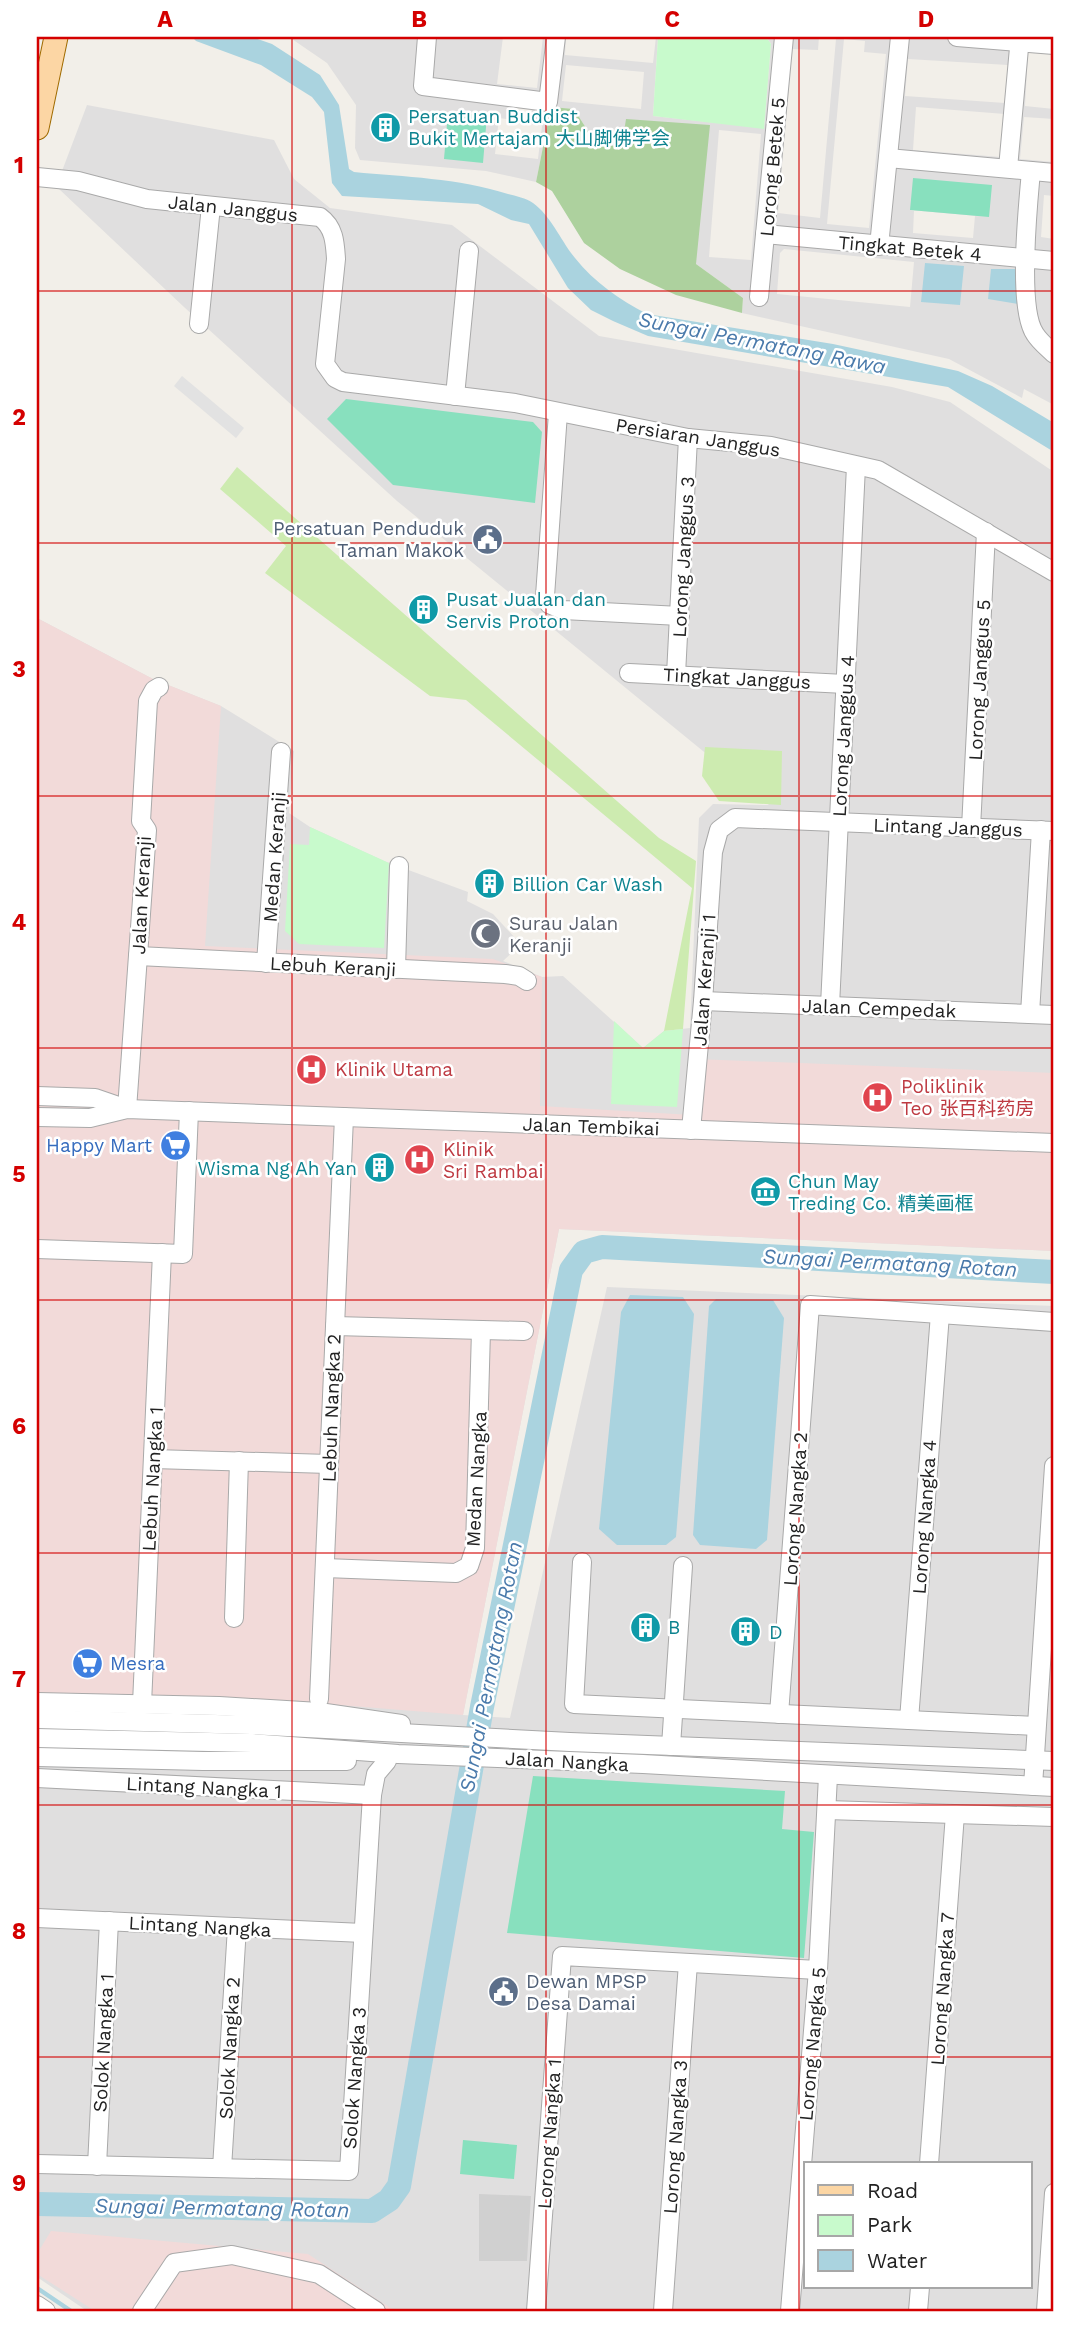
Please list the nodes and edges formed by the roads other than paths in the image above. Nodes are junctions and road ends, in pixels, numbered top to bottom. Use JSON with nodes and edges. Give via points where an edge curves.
{"nodes":[{"id":1,"x":56,"y":37,"type":"edge"},
{"id":2,"x":427,"y":37,"type":"edge"},
{"id":3,"x":556,"y":37,"type":"edge"},
{"id":4,"x":784,"y":37,"type":"edge"},
{"id":5,"x":900,"y":37,"type":"edge"},
{"id":6,"x":957,"y":37,"type":"edge"},
{"id":7,"x":1019,"y":39,"type":"edge"},
{"id":8,"x":1054,"y":45,"type":"edge"},
{"id":9,"x":37,"y":128,"type":"edge"},
{"id":10,"x":888,"y":158,"type":"junction"},
{"id":11,"x":1008,"y":168,"type":"junction"},
{"id":12,"x":1031,"y":171,"type":"junction"},
{"id":13,"x":1054,"y":173,"type":"edge"},
{"id":14,"x":37,"y":177,"type":"edge"},
{"id":15,"x":211,"y":206,"type":"junction"},
{"id":16,"x":765,"y":234,"type":"junction"},
{"id":17,"x":879,"y":247,"type":"junction"},
{"id":18,"x":469,"y":251,"type":"dead end"},
{"id":19,"x":1025,"y":258,"type":"junction"},
{"id":20,"x":1054,"y":261,"type":"edge"},
{"id":21,"x":760,"y":297,"type":"dead end"},
{"id":22,"x":199,"y":324,"type":"dead end"},
{"id":23,"x":1054,"y":354,"type":"edge"},
{"id":24,"x":325,"y":364,"type":"joint"},
{"id":25,"x":455,"y":396,"type":"junction"},
{"id":26,"x":558,"y":413,"type":"junction"},
{"id":27,"x":688,"y":438,"type":"junction"},
{"id":28,"x":856,"y":466,"type":"junction"},
{"id":29,"x":986,"y":532,"type":"junction"},
{"id":30,"x":1054,"y":572,"type":"edge"},
{"id":31,"x":680,"y":616,"type":"junction"},
{"id":32,"x":629,"y":673,"type":"dead end"},
{"id":33,"x":676,"y":676,"type":"junction"},
{"id":34,"x":845,"y":684,"type":"junction"},
{"id":35,"x":159,"y":687,"type":"dead end"},
{"id":36,"x":281,"y":752,"type":"dead end"},
{"id":37,"x":838,"y":822,"type":"junction"},
{"id":38,"x":971,"y":828,"type":"junction"},
{"id":39,"x":719,"y":830,"type":"joint"},
{"id":40,"x":1047,"y":831,"type":"edge"},
{"id":41,"x":400,"y":866,"type":"dead end"},
{"id":42,"x":138,"y":956,"type":"junction"},
{"id":43,"x":266,"y":962,"type":"junction"},
{"id":44,"x":396,"y":969,"type":"junction"},
{"id":45,"x":527,"y":981,"type":"dead end"},
{"id":46,"x":703,"y":1001,"type":"junction"},
{"id":47,"x":830,"y":1006,"type":"junction"},
{"id":48,"x":1030,"y":1014,"type":"junction"},
{"id":49,"x":1054,"y":1015,"type":"edge"},
{"id":50,"x":37,"y":1096,"type":"edge"},
{"id":51,"x":127,"y":1109,"type":"junction"},
{"id":52,"x":189,"y":1111,"type":"junction"},
{"id":53,"x":37,"y":1116,"type":"edge"},
{"id":54,"x":344,"y":1117,"type":"junction"},
{"id":55,"x":691,"y":1130,"type":"junction"},
{"id":56,"x":1054,"y":1143,"type":"edge"},
{"id":57,"x":37,"y":1249,"type":"edge"},
{"id":58,"x":162,"y":1253,"type":"junction"},
{"id":59,"x":940,"y":1314,"type":"junction"},
{"id":60,"x":1054,"y":1322,"type":"edge"},
{"id":61,"x":335,"y":1326,"type":"junction"},
{"id":62,"x":481,"y":1330,"type":"junction"},
{"id":63,"x":524,"y":1331,"type":"dead end"},
{"id":64,"x":153,"y":1459,"type":"junction"},
{"id":65,"x":239,"y":1461,"type":"junction"},
{"id":66,"x":329,"y":1464,"type":"junction"},
{"id":67,"x":1054,"y":1466,"type":"edge"},
{"id":68,"x":582,"y":1562,"type":"dead end"},
{"id":69,"x":683,"y":1566,"type":"dead end"},
{"id":70,"x":325,"y":1567,"type":"junction"},
{"id":71,"x":234,"y":1618,"type":"dead end"},
{"id":72,"x":319,"y":1699,"type":"dead end"},
{"id":73,"x":37,"y":1702,"type":"edge"},
{"id":74,"x":142,"y":1704,"type":"junction"},
{"id":75,"x":673,"y":1709,"type":"junction"},
{"id":76,"x":779,"y":1714,"type":"junction"},
{"id":77,"x":37,"y":1720,"type":"edge"},
{"id":78,"x":909,"y":1720,"type":"junction"},
{"id":79,"x":1036,"y":1726,"type":"junction"},
{"id":80,"x":251,"y":1734,"type":"junction"},
{"id":81,"x":423,"y":1735,"type":"junction"},
{"id":82,"x":37,"y":1738,"type":"edge"},
{"id":83,"x":671,"y":1746,"type":"junction"},
{"id":84,"x":37,"y":1757,"type":"edge"},
{"id":85,"x":392,"y":1757,"type":"junction"},
{"id":86,"x":1034,"y":1760,"type":"junction"},
{"id":87,"x":1054,"y":1761,"type":"edge"},
{"id":88,"x":828,"y":1776,"type":"junction"},
{"id":89,"x":37,"y":1778,"type":"edge"},
{"id":90,"x":1033,"y":1786,"type":"junction"},
{"id":91,"x":1054,"y":1787,"type":"edge"},
{"id":92,"x":372,"y":1795,"type":"junction"},
{"id":93,"x":827,"y":1810,"type":"junction"},
{"id":94,"x":955,"y":1814,"type":"junction"},
{"id":95,"x":1054,"y":1818,"type":"edge"},
{"id":96,"x":37,"y":1918,"type":"edge"},
{"id":97,"x":109,"y":1921,"type":"junction"},
{"id":98,"x":237,"y":1927,"type":"junction"},
{"id":99,"x":363,"y":1933,"type":"junction"},
{"id":100,"x":688,"y":1963,"type":"junction"},
{"id":101,"x":818,"y":1969,"type":"junction"},
{"id":102,"x":806,"y":2162,"type":"edge"},
{"id":103,"x":929,"y":2162,"type":"edge"},
{"id":104,"x":37,"y":2164,"type":"edge"},
{"id":105,"x":97,"y":2165,"type":"junction"},
{"id":106,"x":222,"y":2168,"type":"junction"},
{"id":107,"x":804,"y":2190,"type":"edge"},
{"id":108,"x":1054,"y":2193,"type":"edge"},
{"id":109,"x":802,"y":2221,"type":"edge"},
{"id":110,"x":920,"y":2288,"type":"edge"},
{"id":111,"x":37,"y":2305,"type":"edge"},
{"id":112,"x":46,"y":2311,"type":"edge"},
{"id":113,"x":142,"y":2311,"type":"edge"},
{"id":114,"x":376,"y":2311,"type":"edge"},
{"id":115,"x":536,"y":2311,"type":"edge"},
{"id":116,"x":663,"y":2311,"type":"edge"},
{"id":117,"x":790,"y":2311,"type":"edge"},
{"id":118,"x":919,"y":2311,"type":"edge"},
{"id":119,"x":1046,"y":2311,"type":"edge"}],
"edges":[{"from":1,"to":9,"type":"main road"},
{"from":2,"to":3,"type":"street","via":[[423,86],[548,102]]},
{"from":4,"to":16,"type":"street","name":"Lorong Betek 5"},
{"from":5,"to":10,"type":"street"},
{"from":6,"to":7,"type":"street"},
{"from":7,"to":8,"type":"street"},
{"from":7,"to":11,"type":"street"},
{"from":10,"to":11,"type":"street"},
{"from":10,"to":17,"type":"street"},
{"from":11,"to":12,"type":"street"},
{"from":12,"to":13,"type":"street"},
{"from":12,"to":19,"type":"street"},
{"from":14,"to":15,"type":"street","name":"Jalan Janggus","via":[[78,181],[147,199]]},
{"from":15,"to":22,"type":"street"},
{"from":15,"to":24,"type":"street","name":"Jalan Janggus","via":[[320,217],[328,223],[336,259]]},
{"from":16,"to":17,"type":"street","name":"Tingkat Betek 4"},
{"from":16,"to":21,"type":"street","name":"Lorong Betek 5"},
{"from":17,"to":19,"type":"street","name":"Tingkat Betek 4"},
{"from":18,"to":25,"type":"street"},
{"from":19,"to":20,"type":"street","name":"Tingkat Betek 4"},
{"from":19,"to":23,"type":"street","via":[[1027,315],[1035,334]]},
{"from":24,"to":25,"type":"street","name":"Persiaran Janggus","via":[[343,382]]},
{"from":25,"to":26,"type":"street","name":"Persiaran Janggus"},
{"from":26,"to":27,"type":"street","name":"Persiaran Janggus"},
{"from":26,"to":31,"type":"street","via":[[545,596],[549,604],[563,610]]},
{"from":27,"to":28,"type":"street","name":"Persiaran Janggus","via":[[771,446]]},
{"from":27,"to":31,"type":"street","name":"Lorong Janggus 3"},
{"from":28,"to":29,"type":"street","name":"Persiaran Janggus","via":[[878,470]]},
{"from":28,"to":34,"type":"street","name":"Lorong Janggus 4"},
{"from":29,"to":30,"type":"street","name":"Persiaran Janggus"},
{"from":29,"to":38,"type":"street","name":"Lorong Janggus 5"},
{"from":31,"to":33,"type":"street","name":"Lorong Janggus 3"},
{"from":32,"to":33,"type":"street","name":"Tingkat Janggus"},
{"from":33,"to":34,"type":"street","name":"Tingkat Janggus"},
{"from":34,"to":37,"type":"street","name":"Lorong Janggus 4"},
{"from":35,"to":42,"type":"street","name":"Jalan Keranji","via":[[148,701],[141,821],[147,830]]},
{"from":36,"to":43,"type":"street","name":"Medan Keranji"},
{"from":37,"to":38,"type":"street","name":"Lintang Janggus"},
{"from":37,"to":39,"type":"street","name":"Lintang Janggus","via":[[735,818]]},
{"from":37,"to":47,"type":"street","name":"Lorong Janggus 4"},
{"from":38,"to":40,"type":"street","name":"Lintang Janggus"},
{"from":39,"to":46,"type":"street","name":"Jalan Keranji 1","via":[[713,852]]},
{"from":40,"to":48,"type":"street"},
{"from":41,"to":44,"type":"street"},
{"from":42,"to":43,"type":"street","name":"Lebuh Keranji"},
{"from":42,"to":51,"type":"street","name":"Jalan Keranji"},
{"from":43,"to":44,"type":"street","name":"Lebuh Keranji"},
{"from":44,"to":45,"type":"street","name":"Lebuh Keranji","via":[[505,974]]},
{"from":46,"to":47,"type":"street","name":"Jalan Cempedak"},
{"from":46,"to":55,"type":"street","name":"Jalan Keranji 1"},
{"from":47,"to":48,"type":"street","name":"Jalan Cempedak"},
{"from":48,"to":49,"type":"street","name":"Jalan Cempedak"},
{"from":50,"to":51,"type":"street","name":"Jalan Tembikai","via":[[95,1098]]},
{"from":51,"to":52,"type":"street","name":"Jalan Tembikai"},
{"from":51,"to":53,"type":"street","name":"Jalan Tembikai","via":[[90,1118]]},
{"from":52,"to":54,"type":"street","name":"Jalan Tembikai"},
{"from":52,"to":58,"type":"street","via":[[183,1254]]},
{"from":54,"to":55,"type":"street","name":"Jalan Tembikai"},
{"from":54,"to":61,"type":"street","name":"Lebuh Nangka 2"},
{"from":55,"to":56,"type":"street","name":"Jalan Tembikai"},
{"from":57,"to":58,"type":"street"},
{"from":58,"to":64,"type":"street","name":"Lebuh Nangka 1"},
{"from":59,"to":60,"type":"street"},
{"from":59,"to":76,"type":"street","name":"Lorong Nangka 2","via":[[810,1305]]},
{"from":59,"to":78,"type":"street","name":"Lorong Nangka 4"},
{"from":61,"to":62,"type":"street"},
{"from":61,"to":66,"type":"street","name":"Lebuh Nangka 2"},
{"from":62,"to":63,"type":"street"},
{"from":62,"to":70,"type":"street","name":"Medan Nangka","via":[[475,1548],[469,1566],[456,1573]]},
{"from":64,"to":65,"type":"street"},
{"from":64,"to":74,"type":"street","name":"Lebuh Nangka 1"},
{"from":65,"to":66,"type":"street"},
{"from":65,"to":71,"type":"street"},
{"from":66,"to":70,"type":"street","name":"Lebuh Nangka 2"},
{"from":67,"to":79,"type":"street"},
{"from":68,"to":75,"type":"street","via":[[574,1704]]},
{"from":69,"to":75,"type":"street"},
{"from":70,"to":72,"type":"street","name":"Lebuh Nangka 2"},
{"from":73,"to":74,"type":"street"},
{"from":74,"to":81,"type":"street","via":[[319,1712],[400,1723]]},
{"from":75,"to":76,"type":"street"},
{"from":75,"to":83,"type":"street"},
{"from":76,"to":78,"type":"street"},
{"from":77,"to":80,"type":"street","name":"Jalan Nangka"},
{"from":78,"to":79,"type":"street"},
{"from":79,"to":86,"type":"street"},
{"from":80,"to":81,"type":"street","name":"Jalan Nangka"},
{"from":80,"to":82,"type":"street","name":"Jalan Nangka"},
{"from":80,"to":85,"type":"street","name":"Jalan Nangka"},
{"from":81,"to":83,"type":"street","name":"Jalan Nangka"},
{"from":83,"to":86,"type":"street","name":"Jalan Nangka"},
{"from":84,"to":85,"type":"street","via":[[203,1761]]},
{"from":85,"to":88,"type":"street","name":"Jalan Nangka","via":[[570,1761]]},
{"from":85,"to":92,"type":"street","name":"Solok Nangka 3","via":[[376,1774]]},
{"from":86,"to":87,"type":"street","name":"Jalan Nangka"},
{"from":86,"to":90,"type":"street"},
{"from":88,"to":90,"type":"street","name":"Jalan Nangka"},
{"from":88,"to":93,"type":"street","name":"Lorong Nangka 5"},
{"from":89,"to":92,"type":"street","name":"Lintang Nangka 1"},
{"from":90,"to":91,"type":"street","name":"Jalan Nangka"},
{"from":92,"to":99,"type":"street","name":"Solok Nangka 3"},
{"from":93,"to":94,"type":"street"},
{"from":93,"to":101,"type":"street","name":"Lorong Nangka 5"},
{"from":94,"to":95,"type":"street"},
{"from":94,"to":103,"type":"street","name":"Lorong Nangka 7"},
{"from":96,"to":97,"type":"street","name":"Lintang Nangka"},
{"from":97,"to":98,"type":"street","name":"Lintang Nangka"},
{"from":97,"to":105,"type":"street","name":"Solok Nangka 1"},
{"from":98,"to":99,"type":"street","name":"Lintang Nangka"},
{"from":98,"to":106,"type":"street","name":"Solok Nangka 2"},
{"from":99,"to":106,"type":"street","name":"Solok Nangka 3","via":[[349,2171]]},
{"from":100,"to":101,"type":"street"},
{"from":100,"to":115,"type":"street","name":"Lorong Nangka 1","via":[[562,1956]]},
{"from":100,"to":116,"type":"street","name":"Lorong Nangka 3"},
{"from":101,"to":102,"type":"street","name":"Lorong Nangka 5"},
{"from":104,"to":105,"type":"street","name":"Solok Nangka 3"},
{"from":105,"to":106,"type":"street","name":"Solok Nangka 3"},
{"from":107,"to":109,"type":"street","name":"Lorong Nangka 5"},
{"from":108,"to":119,"type":"street"},
{"from":109,"to":117,"type":"street","name":"Lorong Nangka 5"},
{"from":110,"to":118,"type":"street"},
{"from":111,"to":112,"type":"street"},
{"from":113,"to":114,"type":"street","via":[[173,2263],[232,2255],[319,2274]]}]}
